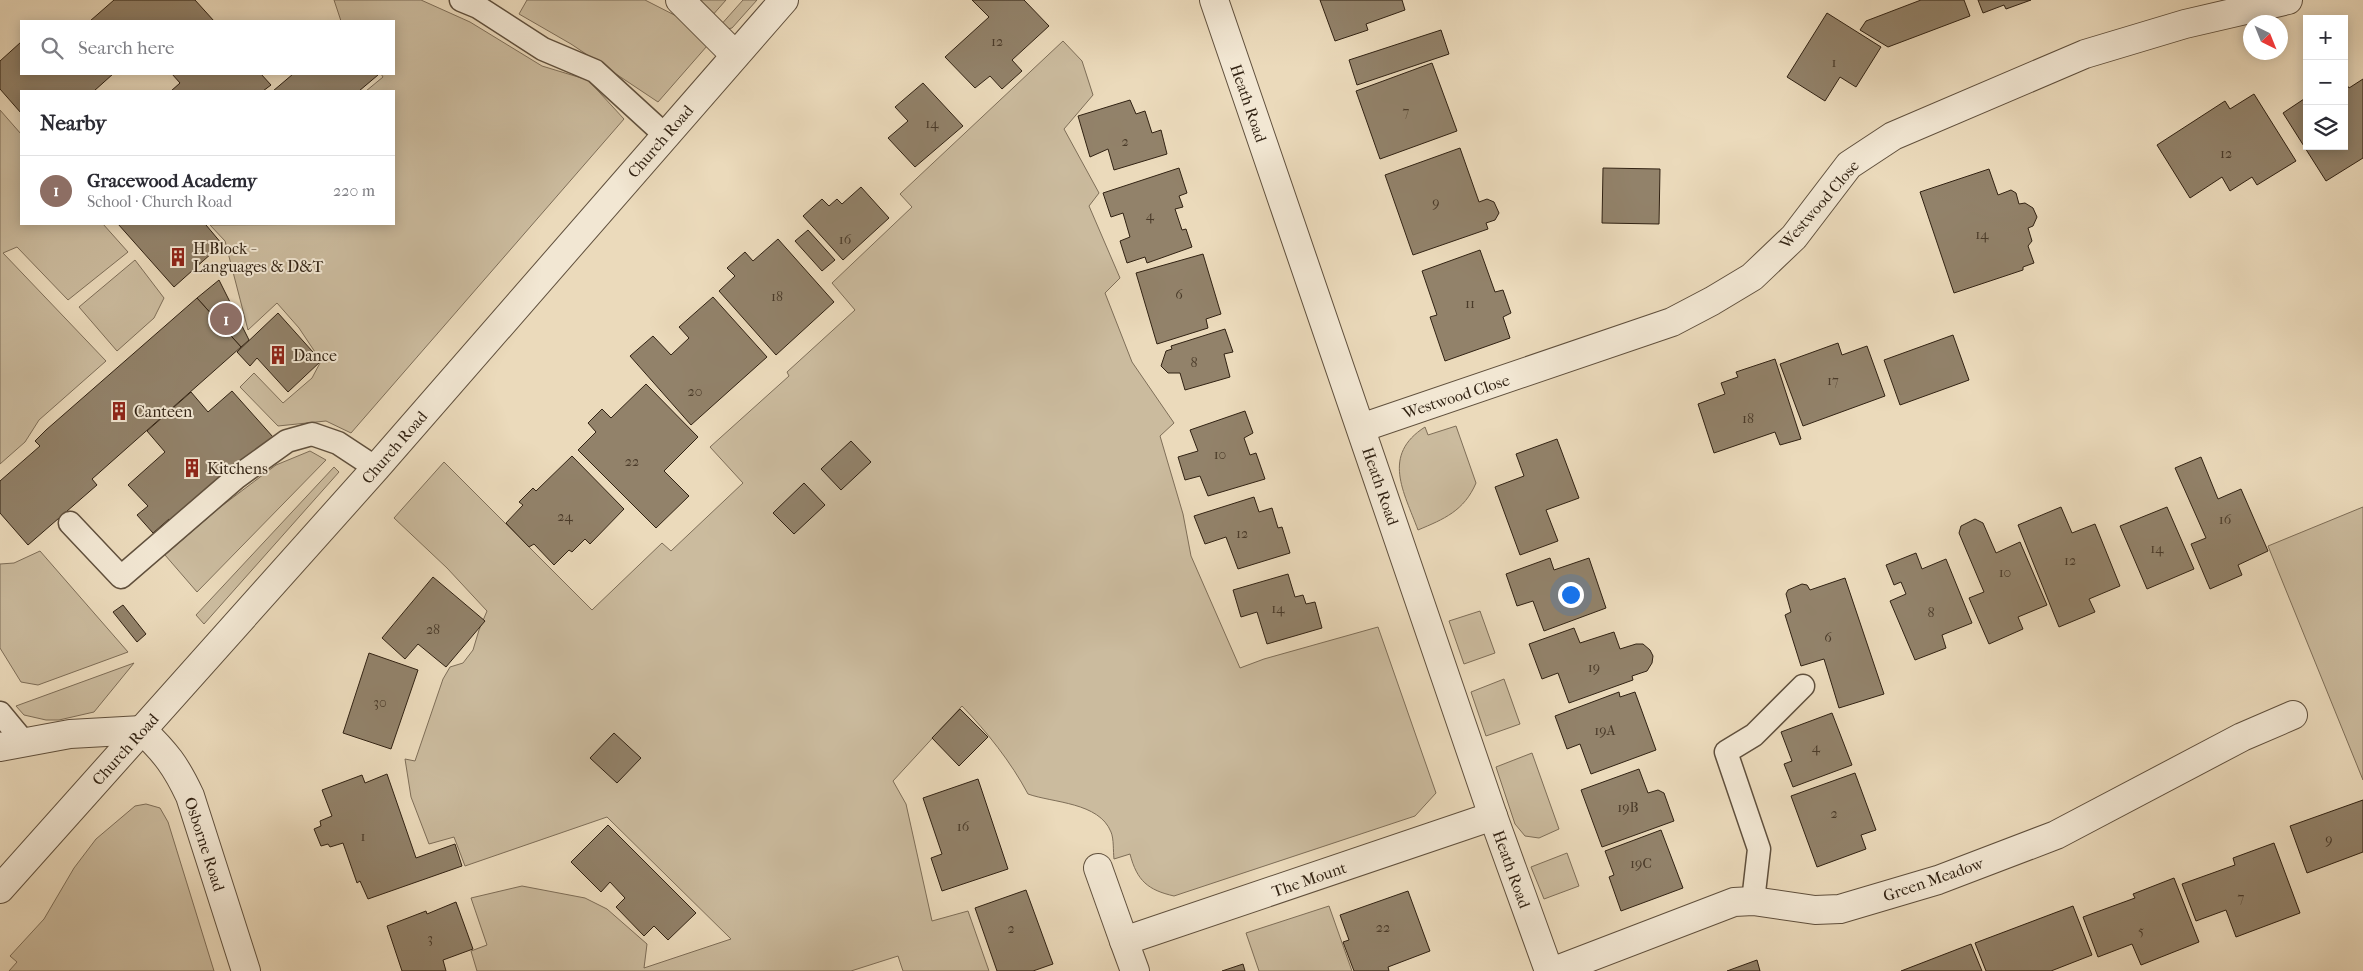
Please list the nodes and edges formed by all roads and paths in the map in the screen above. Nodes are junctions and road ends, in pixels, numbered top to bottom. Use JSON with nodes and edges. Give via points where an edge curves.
{"nodes":[{"id":1,"x":461,"y":0,"type":"edge"},
{"id":2,"x":680,"y":0,"type":"edge"},
{"id":3,"x":784,"y":0,"type":"edge"},
{"id":4,"x":1214,"y":0,"type":"edge"},
{"id":5,"x":2288,"y":0,"type":"edge"},
{"id":6,"x":735,"y":55,"type":"junction"},
{"id":7,"x":665,"y":135,"type":"junction"},
{"id":8,"x":1361,"y":428,"type":"junction"},
{"id":9,"x":376,"y":468,"type":"junction"},
{"id":10,"x":70,"y":523,"type":"dead end"},
{"id":11,"x":1803,"y":686,"type":"dead end"},
{"id":12,"x":0,"y":713,"type":"edge"},
{"id":13,"x":2293,"y":715,"type":"dead end"},
{"id":14,"x":142,"y":730,"type":"junction"},
{"id":15,"x":12,"y":745,"type":"edge"},
{"id":16,"x":1493,"y":816,"type":"junction"},
{"id":17,"x":1098,"y":868,"type":"dead end"},
{"id":18,"x":0,"y":889,"type":"edge"},
{"id":19,"x":1752,"y":901,"type":"junction"},
{"id":20,"x":1124,"y":941,"type":"junction"},
{"id":21,"x":246,"y":971,"type":"edge"},
{"id":22,"x":1135,"y":971,"type":"edge"},
{"id":23,"x":1549,"y":971,"type":"edge"},
{"id":24,"x":1554,"y":971,"type":"edge"}],
"edges":[{"from":1,"to":7,"type":"lane","via":[[478,7],[543,49],[595,71]]},
{"from":2,"to":6,"type":"street"},
{"from":3,"to":6,"type":"street","name":"Church Road"},
{"from":4,"to":8,"type":"street","name":"Heath Road"},
{"from":5,"to":8,"type":"street","name":"Westwood Close","via":[[2185,24],[2085,54],[1893,136],[1849,165],[1794,237],[1752,277],[1712,302],[1672,322]]},
{"from":6,"to":7,"type":"street","name":"Church Road"},
{"from":7,"to":9,"type":"street","name":"Church Road"},
{"from":8,"to":16,"type":"street","name":"Heath Road"},
{"from":9,"to":10,"type":"lane","via":[[338,442],[312,434],[287,441],[237,477],[121,577]]},
{"from":9,"to":14,"type":"street","name":"Church Road"},
{"from":11,"to":19,"type":"lane","via":[[1754,736],[1726,752],[1759,850]]},
{"from":12,"to":15,"type":"lane"},
{"from":13,"to":19,"type":"street","name":"Green Meadow","via":[[2242,737],[2056,835],[1938,880],[1840,909],[1815,910]]},
{"from":14,"to":15,"type":"street","via":[[70,734]]},
{"from":14,"to":18,"type":"street","name":"Church Road"},
{"from":14,"to":21,"type":"street","name":"Osborne Road","via":[[165,752],[190,796]]},
{"from":16,"to":20,"type":"street","name":"The Mount"},
{"from":16,"to":23,"type":"street","name":"Heath Road"},
{"from":17,"to":20,"type":"street"},
{"from":19,"to":24,"type":"street","name":"Green Meadow","via":[[1734,902]]},
{"from":20,"to":22,"type":"street"}]}
